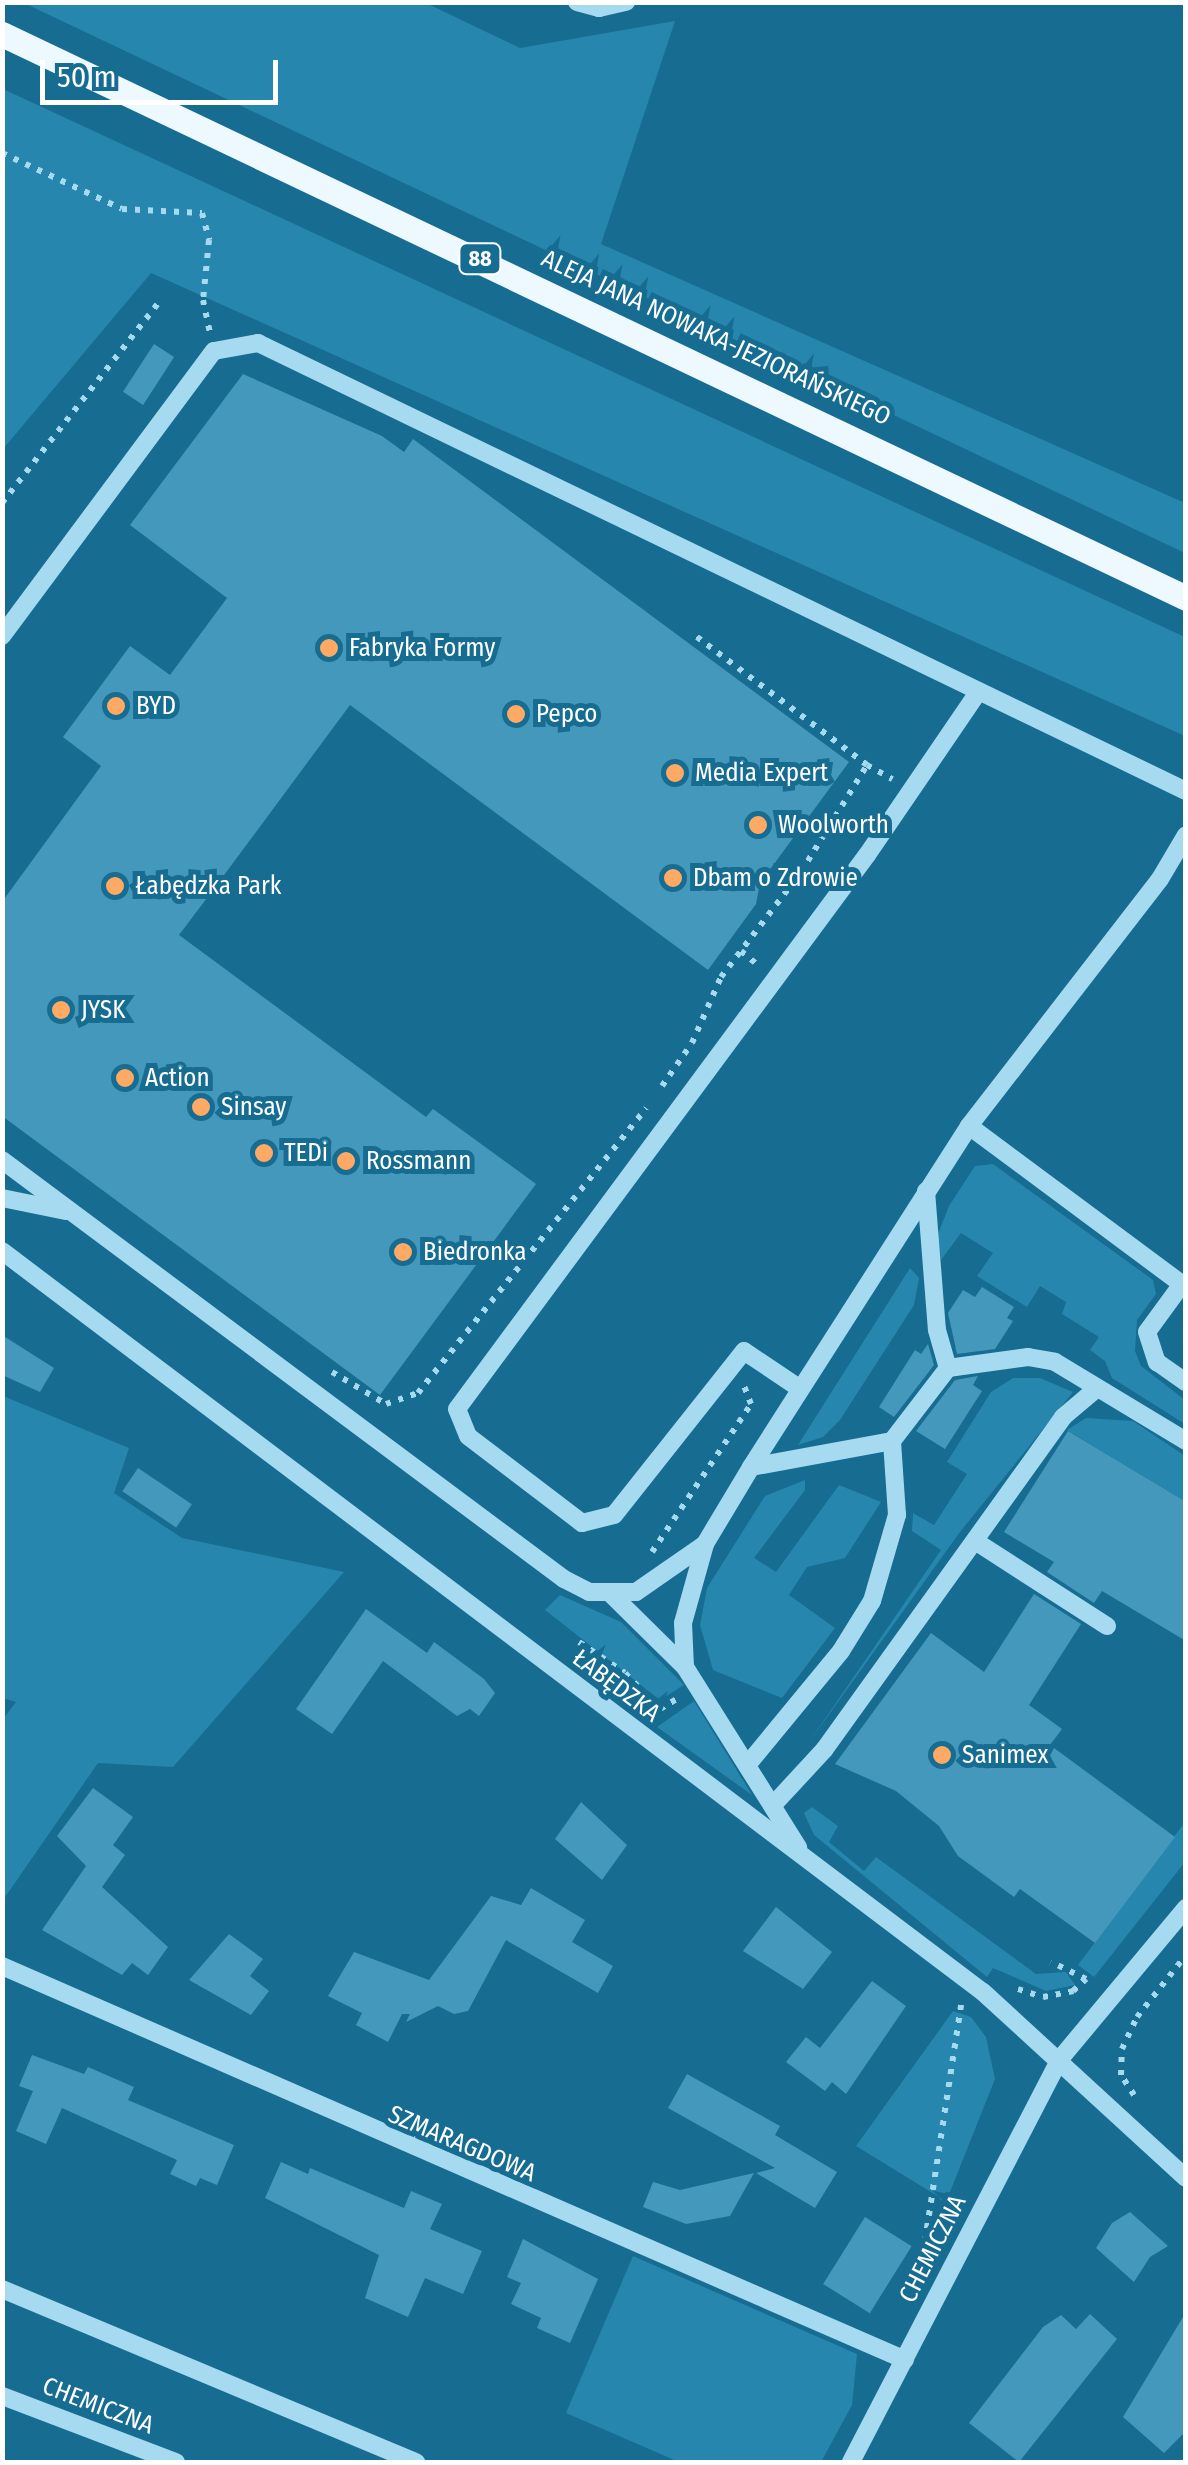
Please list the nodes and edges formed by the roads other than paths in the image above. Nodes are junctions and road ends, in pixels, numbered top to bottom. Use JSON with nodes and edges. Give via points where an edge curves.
{"nodes":[{"id":1,"x":577,"y":2,"type":"edge"},
{"id":2,"x":626,"y":2,"type":"edge"},
{"id":3,"x":2,"y":34,"type":"edge"},
{"id":4,"x":2,"y":42,"type":"edge"},
{"id":5,"x":64,"y":63,"type":"junction"},
{"id":6,"x":1186,"y":598,"type":"edge"},
{"id":7,"x":2,"y":636,"type":"edge"},
{"id":8,"x":978,"y":692,"type":"junction"},
{"id":9,"x":1186,"y":791,"type":"edge"},
{"id":10,"x":1186,"y":835,"type":"edge"},
{"id":11,"x":1179,"y":855,"type":"edge"},
{"id":12,"x":969,"y":1126,"type":"junction"},
{"id":13,"x":2,"y":1160,"type":"edge"},
{"id":14,"x":926,"y":1190,"type":"junction"},
{"id":15,"x":2,"y":1198,"type":"edge"},
{"id":16,"x":74,"y":1213,"type":"junction"},
{"id":17,"x":2,"y":1250,"type":"edge"},
{"id":18,"x":1184,"y":1286,"type":"edge"},
{"id":19,"x":948,"y":1368,"type":"junction"},
{"id":20,"x":1186,"y":1382,"type":"edge"},
{"id":21,"x":799,"y":1388,"type":"junction"},
{"id":22,"x":1095,"y":1390,"type":"junction"},
{"id":23,"x":892,"y":1441,"type":"junction"},
{"id":24,"x":1186,"y":1441,"type":"edge"},
{"id":25,"x":750,"y":1468,"type":"junction"},
{"id":26,"x":975,"y":1541,"type":"junction"},
{"id":27,"x":705,"y":1544,"type":"junction"},
{"id":28,"x":612,"y":1594,"type":"junction"},
{"id":29,"x":1107,"y":1626,"type":"dead end"},
{"id":30,"x":685,"y":1667,"type":"junction"},
{"id":31,"x":748,"y":1764,"type":"junction"},
{"id":32,"x":774,"y":1804,"type":"junction"},
{"id":33,"x":803,"y":1856,"type":"junction"},
{"id":34,"x":1186,"y":1908,"type":"edge"},
{"id":35,"x":2,"y":1966,"type":"edge"},
{"id":36,"x":1060,"y":2059,"type":"junction"},
{"id":37,"x":1186,"y":2178,"type":"edge"},
{"id":38,"x":2,"y":2289,"type":"edge"},
{"id":39,"x":905,"y":2360,"type":"junction"},
{"id":40,"x":2,"y":2396,"type":"edge"},
{"id":41,"x":176,"y":2462,"type":"edge"},
{"id":42,"x":416,"y":2462,"type":"edge"},
{"id":43,"x":851,"y":2462,"type":"edge"}],
"edges":[{"from":1,"to":2,"type":"street","via":[[599,8]]},
{"from":3,"to":5,"type":"main road","name":"ALEJA JANA NOWAKA-JEZIORAŃSKIEGO","number":"88"},
{"from":4,"to":5,"type":"main road"},
{"from":5,"to":6,"type":"main road","name":"ALEJA JANA NOWAKA-JEZIORAŃSKIEGO","number":"88"},
{"from":7,"to":8,"type":"street","via":[[214,350],[258,343]]},
{"from":8,"to":9,"type":"street"},
{"from":8,"to":21,"type":"street","via":[[891,823],[457,1409],[468,1436],[582,1522],[614,1515],[744,1351]]},
{"from":10,"to":11,"type":"street"},
{"from":11,"to":12,"type":"street"},
{"from":12,"to":14,"type":"street"},
{"from":12,"to":18,"type":"street"},
{"from":13,"to":16,"type":"street"},
{"from":14,"to":19,"type":"street","via":[[937,1330]]},
{"from":14,"to":21,"type":"street"},
{"from":15,"to":16,"type":"street"},
{"from":16,"to":28,"type":"street","via":[[564,1579]]},
{"from":17,"to":33,"type":"street","name":"ŁABĘDZKA"},
{"from":18,"to":20,"type":"street","via":[[1147,1332],[1157,1362]]},
{"from":19,"to":22,"type":"street","via":[[1028,1357],[1055,1362]]},
{"from":19,"to":23,"type":"street"},
{"from":21,"to":25,"type":"street"},
{"from":22,"to":24,"type":"street"},
{"from":22,"to":26,"type":"street","via":[[1063,1418]]},
{"from":23,"to":25,"type":"street"},
{"from":23,"to":31,"type":"street","via":[[897,1515],[872,1601],[841,1651]]},
{"from":25,"to":27,"type":"street"},
{"from":26,"to":29,"type":"street"},
{"from":26,"to":32,"type":"street","via":[[824,1750]]},
{"from":27,"to":28,"type":"street","via":[[636,1592]]},
{"from":27,"to":30,"type":"street","via":[[683,1623]]},
{"from":28,"to":30,"type":"street"},
{"from":30,"to":31,"type":"street"},
{"from":31,"to":32,"type":"street"},
{"from":32,"to":33,"type":"street"},
{"from":33,"to":36,"type":"street","name":"ŁABĘDZKA"},
{"from":34,"to":36,"type":"street","name":"CHEMICZNA"},
{"from":35,"to":39,"type":"street","name":"SZMARAGDOWA"},
{"from":36,"to":37,"type":"street","name":"ŁABĘDZKA"},
{"from":36,"to":39,"type":"street","name":"CHEMICZNA"},
{"from":38,"to":42,"type":"street"},
{"from":39,"to":43,"type":"street","name":"CHEMICZNA"},
{"from":40,"to":41,"type":"street","name":"CHEMICZNA"}]}
